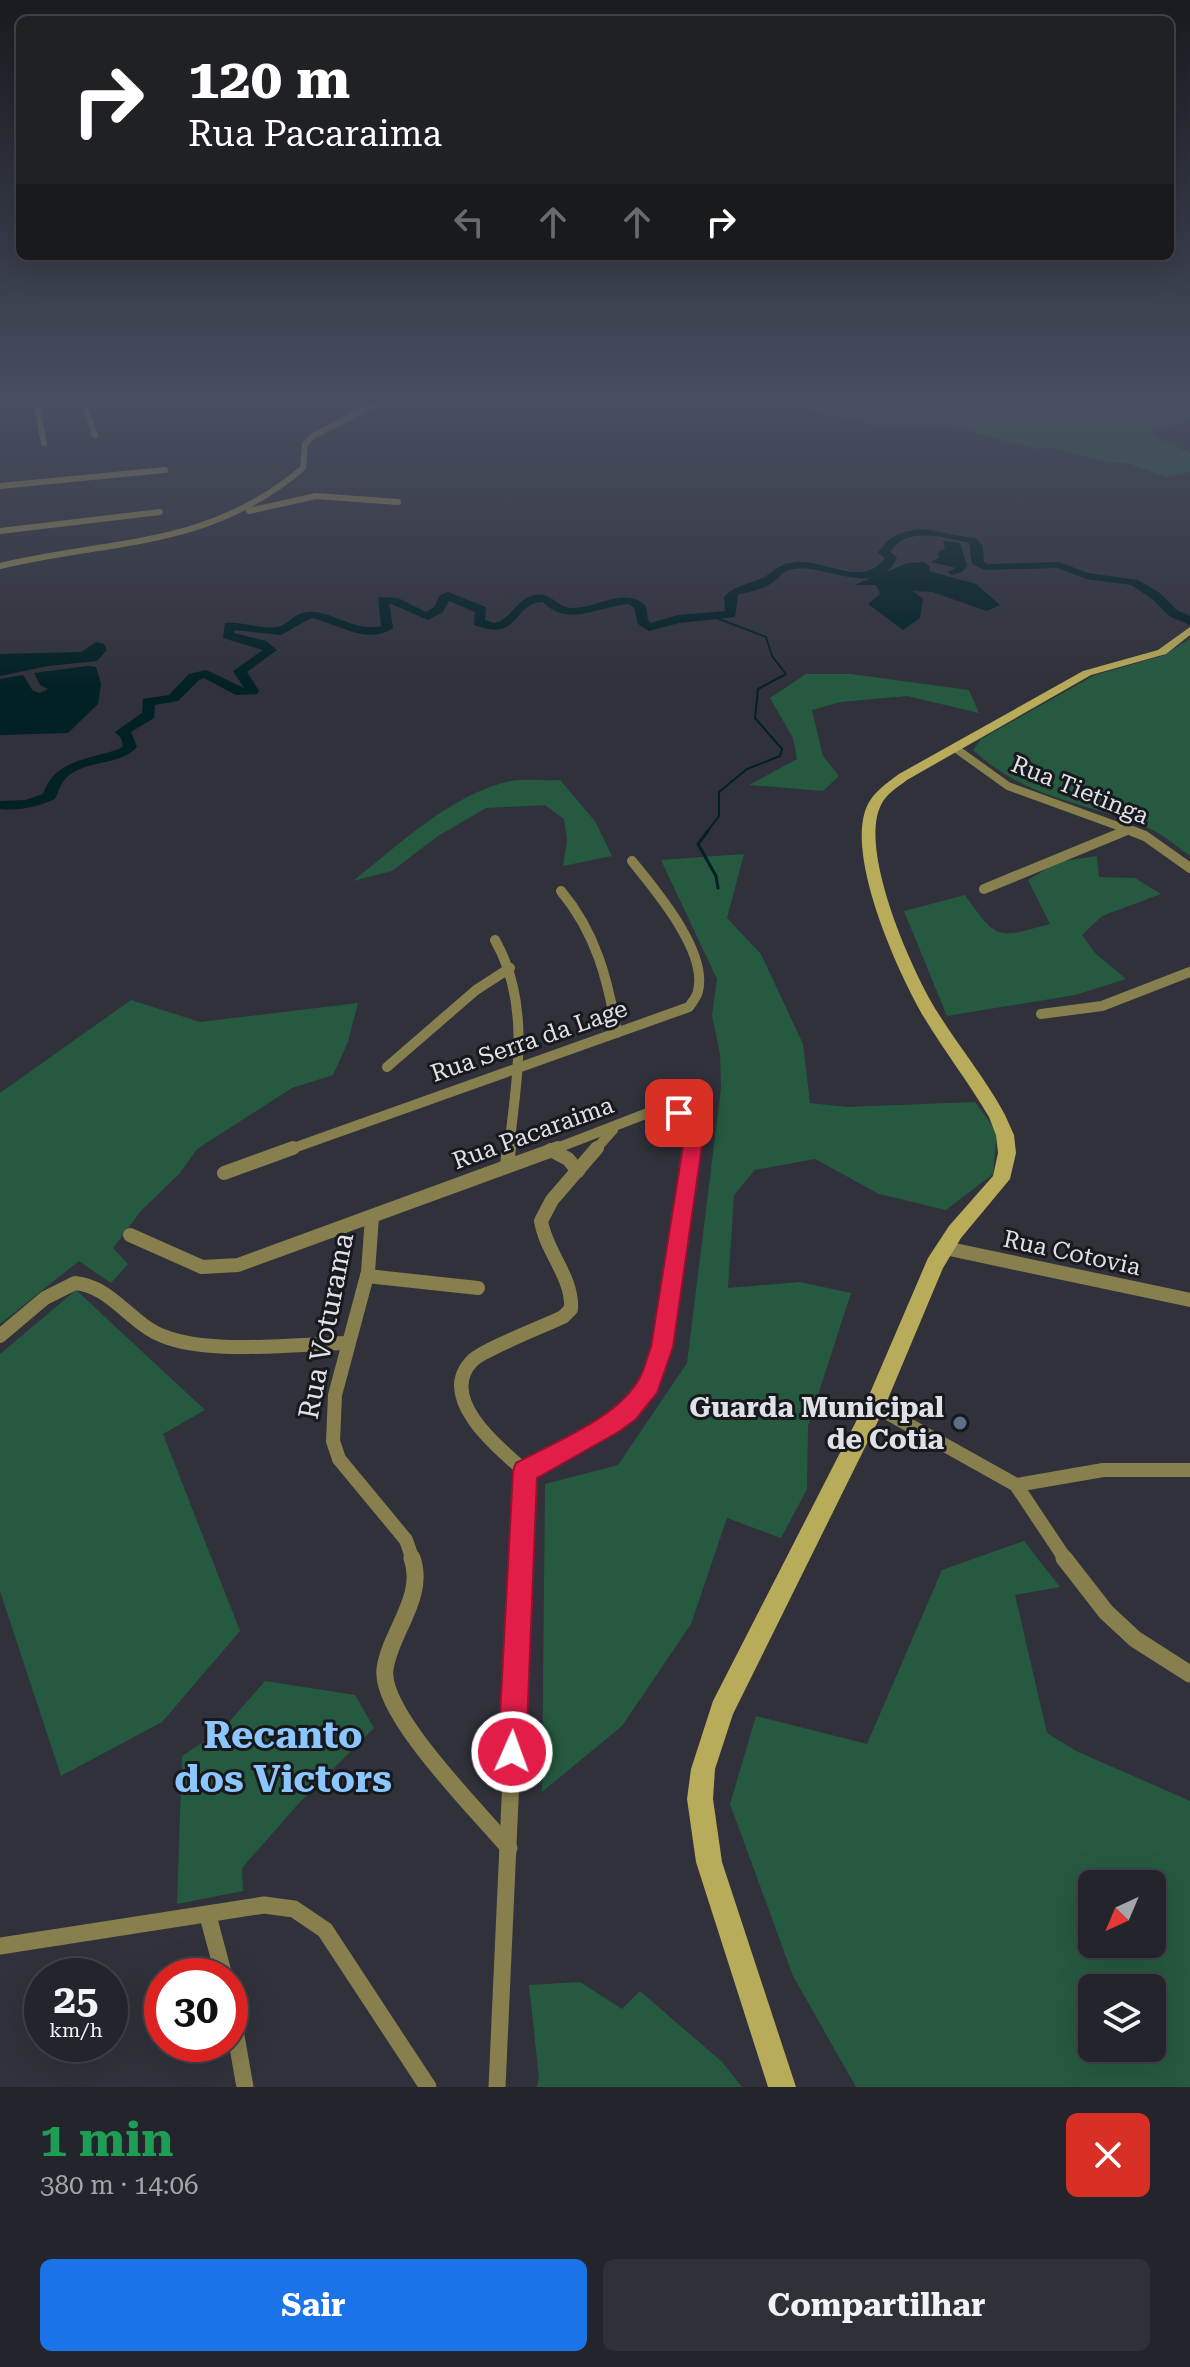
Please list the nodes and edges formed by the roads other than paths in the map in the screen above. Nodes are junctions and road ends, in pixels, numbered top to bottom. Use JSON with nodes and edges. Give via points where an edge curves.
{"nodes":[{"id":1,"x":267,"y":494,"type":"edge"},
{"id":2,"x":398,"y":502,"type":"dead end"},
{"id":3,"x":160,"y":512,"type":"dead end"},
{"id":4,"x":211,"y":520,"type":"junction"},
{"id":5,"x":0,"y":531,"type":"edge"},
{"id":6,"x":0,"y":566,"type":"edge"},
{"id":7,"x":1190,"y":630,"type":"edge"},
{"id":8,"x":955,"y":748,"type":"junction"},
{"id":9,"x":1128,"y":830,"type":"junction"},
{"id":10,"x":632,"y":861,"type":"dead end"},
{"id":11,"x":1190,"y":868,"type":"edge"},
{"id":12,"x":984,"y":889,"type":"dead end"},
{"id":13,"x":561,"y":891,"type":"dead end"},
{"id":14,"x":495,"y":940,"type":"dead end"},
{"id":15,"x":510,"y":968,"type":"junction"},
{"id":16,"x":1190,"y":972,"type":"edge"},
{"id":17,"x":1041,"y":1014,"type":"dead end"},
{"id":18,"x":617,"y":1033,"type":"junction"},
{"id":19,"x":387,"y":1067,"type":"dead end"},
{"id":20,"x":517,"y":1068,"type":"junction"},
{"id":21,"x":616,"y":1127,"type":"junction"},
{"id":22,"x":551,"y":1150,"type":"junction"},
{"id":23,"x":507,"y":1165,"type":"junction"},
{"id":24,"x":578,"y":1171,"type":"junction"},
{"id":25,"x":224,"y":1173,"type":"dead end"},
{"id":26,"x":372,"y":1217,"type":"junction"},
{"id":27,"x":130,"y":1235,"type":"dead end"},
{"id":28,"x":945,"y":1248,"type":"junction"},
{"id":29,"x":367,"y":1276,"type":"junction"},
{"id":30,"x":478,"y":1288,"type":"dead end"},
{"id":31,"x":1190,"y":1300,"type":"edge"},
{"id":32,"x":0,"y":1336,"type":"edge"},
{"id":33,"x":346,"y":1343,"type":"junction"},
{"id":34,"x":875,"y":1406,"type":"junction"},
{"id":35,"x":1190,"y":1470,"type":"edge"},
{"id":36,"x":525,"y":1471,"type":"junction"},
{"id":37,"x":1016,"y":1485,"type":"junction"},
{"id":38,"x":1190,"y":1674,"type":"edge"},
{"id":39,"x":509,"y":1848,"type":"junction"},
{"id":40,"x":208,"y":1916,"type":"junction"},
{"id":41,"x":0,"y":1946,"type":"edge"},
{"id":42,"x":219,"y":1958,"type":"edge"},
{"id":43,"x":241,"y":2062,"type":"edge"},
{"id":44,"x":245,"y":2087,"type":"edge"},
{"id":45,"x":428,"y":2087,"type":"edge"},
{"id":46,"x":497,"y":2087,"type":"edge"},
{"id":47,"x":782,"y":2087,"type":"edge"}],
"edges":[{"from":1,"to":4,"type":"street"},
{"from":2,"to":4,"type":"street","via":[[309,496]]},
{"from":3,"to":5,"type":"street"},
{"from":4,"to":6,"type":"street","via":[[149,541]]},
{"from":7,"to":8,"type":"main road","via":[[1162,652],[1087,673]]},
{"from":8,"to":9,"type":"street","name":"Rua Tietinga","via":[[1022,793]]},
{"from":8,"to":28,"type":"main road","via":[[886,789],[871,810],[868,835],[873,875],[900,953],[1005,1135],[1001,1179]]},
{"from":9,"to":11,"type":"street","name":"Rua Tietinga","via":[[1154,841]]},
{"from":9,"to":12,"type":"street"},
{"from":10,"to":18,"type":"street","name":"Rua Serra da Lage","via":[[675,917],[700,993],[689,1007]]},
{"from":13,"to":18,"type":"street","via":[[599,948]]},
{"from":14,"to":15,"type":"street"},
{"from":15,"to":19,"type":"street","via":[[476,990]]},
{"from":15,"to":20,"type":"street"},
{"from":16,"to":17,"type":"street","via":[[1102,1006]]},
{"from":18,"to":20,"type":"street","name":"Rua Serra da Lage"},
{"from":20,"to":23,"type":"street"},
{"from":20,"to":25,"type":"street","name":"Rua Serra da Lage"},
{"from":21,"to":22,"type":"street","name":"Rua Pacaraima"},
{"from":21,"to":24,"type":"street"},
{"from":21,"to":36,"type":"street","name":"Rua Pacaraima","via":[[663,1110],[679,1113],[692,1126],[662,1347],[649,1385],[627,1411]]},
{"from":22,"to":23,"type":"street","name":"Rua Pacaraima"},
{"from":22,"to":24,"type":"street"},
{"from":23,"to":26,"type":"street","name":"Rua Pacaraima"},
{"from":24,"to":36,"type":"street","via":[[541,1221],[549,1255],[571,1295],[571,1309],[474,1359],[460,1378],[464,1404]]},
{"from":26,"to":27,"type":"street","name":"Rua Pacaraima","via":[[219,1268],[184,1261]]},
{"from":26,"to":29,"type":"street","name":"Rua Voturama"},
{"from":28,"to":31,"type":"street","name":"Rua Cotovia"},
{"from":28,"to":34,"type":"main road"},
{"from":29,"to":30,"type":"street"},
{"from":29,"to":33,"type":"street","name":"Rua Voturama"},
{"from":32,"to":33,"type":"street","via":[[49,1296],[76,1283],[89,1284],[150,1330],[180,1341]]},
{"from":33,"to":39,"type":"street","name":"Rua Voturama","via":[[332,1446],[406,1540],[416,1568],[412,1597],[385,1669],[388,1693],[400,1719]]},
{"from":34,"to":37,"type":"street"},
{"from":34,"to":47,"type":"main road","via":[[722,1710],[703,1769],[700,1799],[709,1862]]},
{"from":35,"to":37,"type":"street","via":[[1102,1468]]},
{"from":36,"to":39,"type":"street"},
{"from":37,"to":38,"type":"street","via":[[1106,1612],[1135,1639]]},
{"from":39,"to":46,"type":"street"},
{"from":40,"to":41,"type":"street"},
{"from":40,"to":42,"type":"street"},
{"from":40,"to":45,"type":"street","via":[[264,1905],[294,1909],[325,1930]]},
{"from":43,"to":44,"type":"street"}]}
